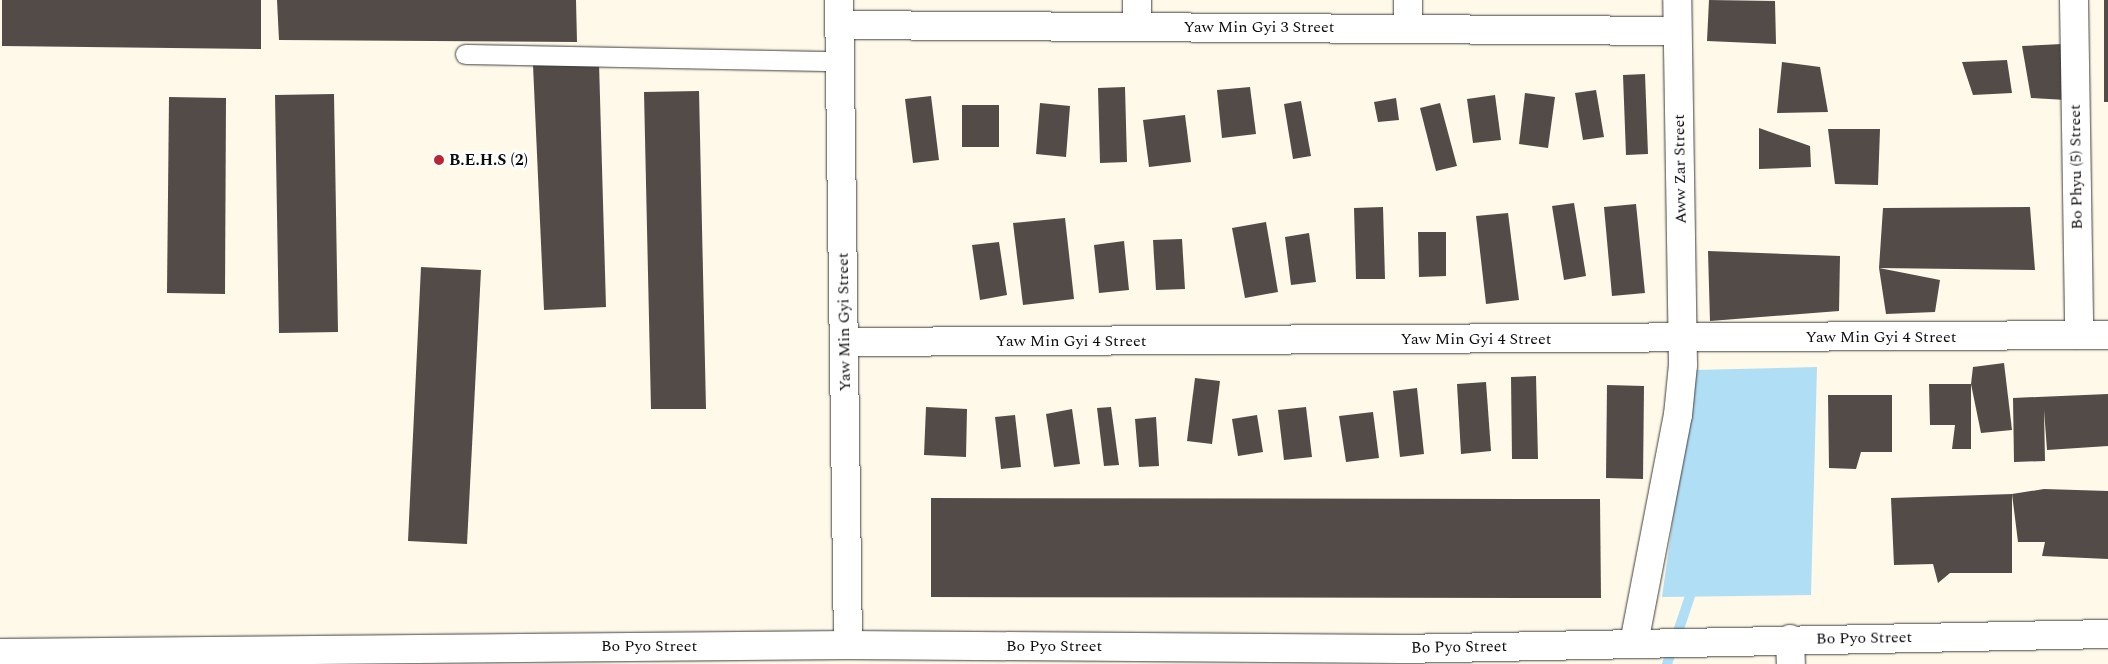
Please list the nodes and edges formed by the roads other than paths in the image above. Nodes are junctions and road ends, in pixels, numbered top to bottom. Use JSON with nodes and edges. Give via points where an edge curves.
{"nodes":[{"id":1,"x":1137,"y":0,"type":"edge"},
{"id":2,"x":1408,"y":0,"type":"edge"},
{"id":3,"x":1676,"y":0,"type":"edge"},
{"id":4,"x":2074,"y":0,"type":"edge"},
{"id":5,"x":840,"y":12,"type":"edge"},
{"id":6,"x":1137,"y":27,"type":"junction"},
{"id":7,"x":1408,"y":28,"type":"junction"},
{"id":8,"x":1677,"y":31,"type":"junction"},
{"id":9,"x":465,"y":54,"type":"dead end"},
{"id":10,"x":840,"y":61,"type":"junction"},
{"id":11,"x":2079,"y":335,"type":"junction"},
{"id":12,"x":2108,"y":335,"type":"edge"},
{"id":13,"x":1684,"y":338,"type":"junction"},
{"id":14,"x":844,"y":342,"type":"junction"},
{"id":15,"x":2108,"y":634,"type":"edge"},
{"id":16,"x":1634,"y":643,"type":"junction"},
{"id":17,"x":848,"y":645,"type":"junction"},
{"id":18,"x":1791,"y":652,"type":"edge"},
{"id":19,"x":0,"y":653,"type":"edge"},
{"id":20,"x":597,"y":655,"type":"edge"},
{"id":21,"x":1402,"y":656,"type":"edge"}],
"edges":[{"from":1,"to":6,"type":"street"},
{"from":2,"to":7,"type":"street"},
{"from":3,"to":8,"type":"street","name":"Aww Zar Street"},
{"from":4,"to":11,"type":"street","name":"Bo Phyu (5) Street"},
{"from":5,"to":6,"type":"street","name":"Yaw Min Gyi 3 Street"},
{"from":5,"to":10,"type":"street","name":"Yaw Min Gyi Street"},
{"from":6,"to":7,"type":"street","name":"Yaw Min Gyi 3 Street"},
{"from":7,"to":8,"type":"street","name":"Yaw Min Gyi 3 Street"},
{"from":8,"to":13,"type":"street","name":"Aww Zar Street"},
{"from":9,"to":10,"type":"lane"},
{"from":10,"to":14,"type":"street","name":"Yaw Min Gyi Street"},
{"from":11,"to":12,"type":"street","name":"Yaw Min Gyi 4 Street"},
{"from":11,"to":13,"type":"street","name":"Yaw Min Gyi 4 Street"},
{"from":13,"to":14,"type":"street","name":"Yaw Min Gyi 4 Street"},
{"from":13,"to":16,"type":"street","name":"Aww Zar Street","via":[[1679,408]]},
{"from":14,"to":17,"type":"street","name":"Yaw Min Gyi Street"},
{"from":15,"to":18,"type":"street","name":"Bo Pyo Street"},
{"from":16,"to":18,"type":"street","name":"Bo Pyo Street"},
{"from":16,"to":21,"type":"street","name":"Bo Pyo Street"},
{"from":17,"to":20,"type":"street","name":"Bo Pyo Street"},
{"from":17,"to":21,"type":"street","name":"Bo Pyo Street"},
{"from":19,"to":20,"type":"street","name":"Bo Pyo Street"}]}
